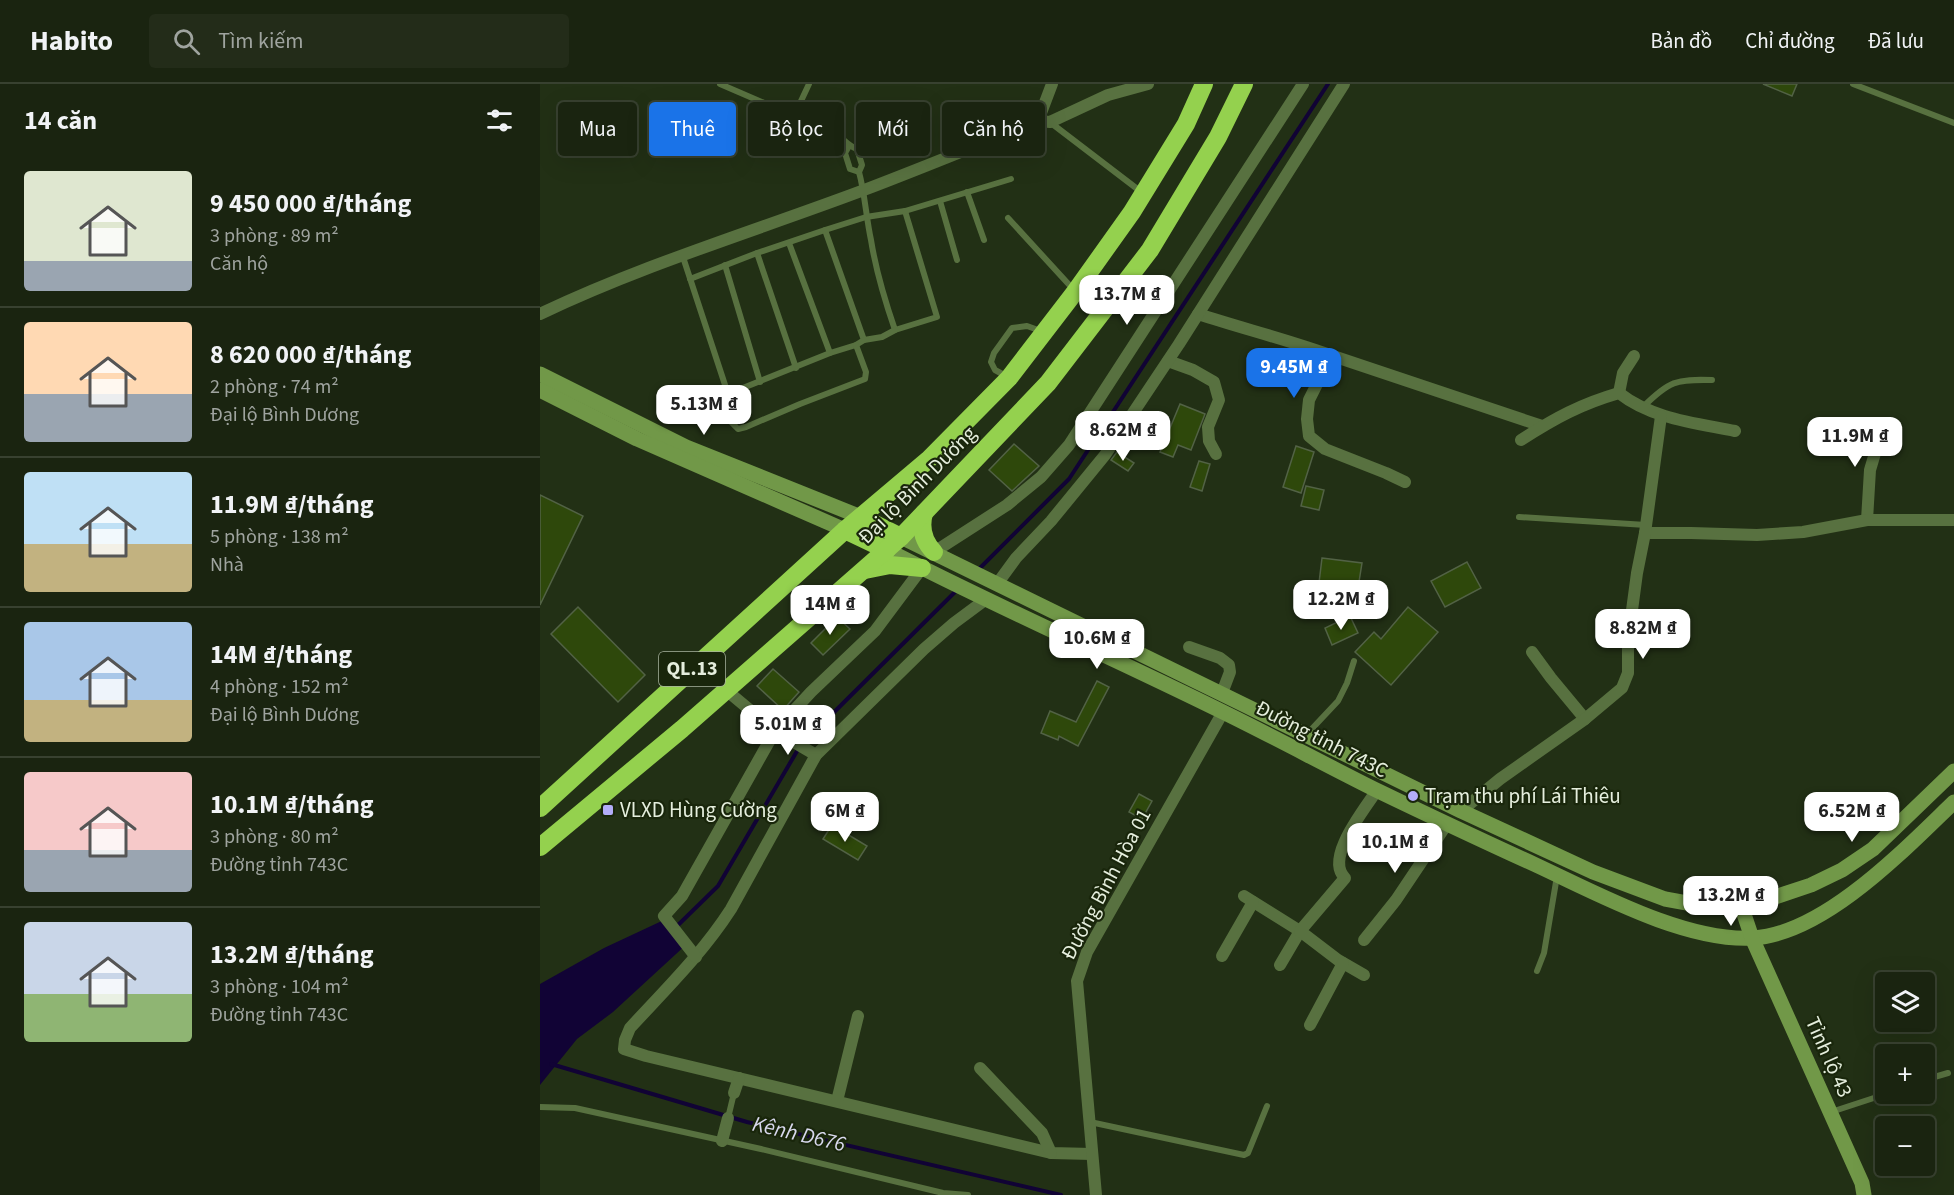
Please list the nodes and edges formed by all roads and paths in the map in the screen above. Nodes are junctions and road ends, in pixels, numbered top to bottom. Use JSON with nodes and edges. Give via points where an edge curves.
{"nodes":[{"id":1,"x":720,"y":84,"type":"edge"},
{"id":2,"x":809,"y":84,"type":"edge"},
{"id":3,"x":1052,"y":84,"type":"edge"},
{"id":4,"x":1148,"y":84,"type":"edge"},
{"id":5,"x":1204,"y":84,"type":"edge"},
{"id":6,"x":1244,"y":84,"type":"edge"},
{"id":7,"x":1303,"y":84,"type":"edge"},
{"id":8,"x":1344,"y":84,"type":"edge"},
{"id":9,"x":1853,"y":84,"type":"edge"},
{"id":10,"x":762,"y":102,"type":"edge"},
{"id":11,"x":801,"y":102,"type":"edge"},
{"id":12,"x":1045,"y":116,"type":"edge"},
{"id":13,"x":1045,"y":121,"type":"edge"},
{"id":14,"x":1045,"y":122,"type":"edge"},
{"id":15,"x":1954,"y":123,"type":"edge"},
{"id":16,"x":844,"y":139,"type":"edge"},
{"id":17,"x":849,"y":146,"type":"junction"},
{"id":18,"x":953,"y":156,"type":"edge"},
{"id":19,"x":859,"y":172,"type":"junction"},
{"id":20,"x":1011,"y":179,"type":"dead end"},
{"id":21,"x":864,"y":190,"type":"junction"},
{"id":22,"x":967,"y":192,"type":"junction"},
{"id":23,"x":1143,"y":194,"type":"junction"},
{"id":24,"x":940,"y":201,"type":"junction"},
{"id":25,"x":905,"y":211,"type":"junction"},
{"id":26,"x":866,"y":217,"type":"junction"},
{"id":27,"x":1008,"y":218,"type":"dead end"},
{"id":28,"x":825,"y":230,"type":"junction"},
{"id":29,"x":984,"y":240,"type":"dead end"},
{"id":30,"x":789,"y":243,"type":"junction"},
{"id":31,"x":757,"y":253,"type":"junction"},
{"id":32,"x":682,"y":254,"type":"junction"},
{"id":33,"x":957,"y":260,"type":"dead end"},
{"id":34,"x":725,"y":265,"type":"junction"},
{"id":35,"x":690,"y":279,"type":"junction"},
{"id":36,"x":1075,"y":292,"type":"junction"},
{"id":37,"x":540,"y":314,"type":"edge"},
{"id":38,"x":1198,"y":314,"type":"junction"},
{"id":39,"x":895,"y":330,"type":"junction"},
{"id":40,"x":1045,"y":332,"type":"junction"},
{"id":41,"x":864,"y":340,"type":"junction"},
{"id":42,"x":856,"y":345,"type":"junction"},
{"id":43,"x":830,"y":353,"type":"junction"},
{"id":44,"x":1328,"y":354,"type":"junction"},
{"id":45,"x":1634,"y":356,"type":"dead end"},
{"id":46,"x":1168,"y":361,"type":"junction"},
{"id":47,"x":796,"y":368,"type":"junction"},
{"id":48,"x":540,"y":374,"type":"edge"},
{"id":49,"x":1009,"y":378,"type":"junction"},
{"id":50,"x":1712,"y":380,"type":"dead end"},
{"id":51,"x":760,"y":382,"type":"junction"},
{"id":52,"x":540,"y":390,"type":"edge"},
{"id":53,"x":1620,"y":393,"type":"junction"},
{"id":54,"x":728,"y":394,"type":"junction"},
{"id":55,"x":1643,"y":408,"type":"junction"},
{"id":56,"x":1661,"y":416,"type":"junction"},
{"id":57,"x":1884,"y":423,"type":"dead end"},
{"id":58,"x":1542,"y":426,"type":"junction"},
{"id":59,"x":1735,"y":431,"type":"dead end"},
{"id":60,"x":1521,"y":440,"type":"dead end"},
{"id":61,"x":1216,"y":454,"type":"dead end"},
{"id":62,"x":1404,"y":482,"type":"dead end"},
{"id":63,"x":924,"y":513,"type":"junction"},
{"id":64,"x":861,"y":517,"type":"junction"},
{"id":65,"x":1519,"y":517,"type":"dead end"},
{"id":66,"x":1867,"y":520,"type":"junction"},
{"id":67,"x":1954,"y":520,"type":"edge"},
{"id":68,"x":1646,"y":529,"type":"junction"},
{"id":69,"x":845,"y":530,"type":"junction"},
{"id":70,"x":901,"y":537,"type":"junction"},
{"id":71,"x":887,"y":550,"type":"junction"},
{"id":72,"x":934,"y":552,"type":"junction"},
{"id":73,"x":922,"y":568,"type":"junction"},
{"id":74,"x":863,"y":570,"type":"junction"},
{"id":75,"x":997,"y":584,"type":"junction"},
{"id":76,"x":985,"y":600,"type":"junction"},
{"id":77,"x":1189,"y":647,"type":"dead end"},
{"id":78,"x":1532,"y":651,"type":"dead end"},
{"id":79,"x":1354,"y":661,"type":"dead end"},
{"id":80,"x":726,"y":690,"type":"junction"},
{"id":81,"x":1226,"y":695,"type":"junction"},
{"id":82,"x":1222,"y":712,"type":"junction"},
{"id":83,"x":1586,"y":719,"type":"junction"},
{"id":84,"x":775,"y":731,"type":"junction"},
{"id":85,"x":1307,"y":734,"type":"junction"},
{"id":86,"x":816,"y":755,"type":"junction"},
{"id":87,"x":1954,"y":771,"type":"edge"},
{"id":88,"x":1377,"y":790,"type":"junction"},
{"id":89,"x":1954,"y":802,"type":"edge"},
{"id":90,"x":540,"y":808,"type":"edge"},
{"id":91,"x":1461,"y":811,"type":"junction"},
{"id":92,"x":1447,"y":824,"type":"junction"},
{"id":93,"x":540,"y":847,"type":"edge"},
{"id":94,"x":1557,"y":875,"type":"junction"},
{"id":95,"x":1741,"y":904,"type":"junction"},
{"id":96,"x":1300,"y":932,"type":"junction"},
{"id":97,"x":1752,"y":938,"type":"junction"},
{"id":98,"x":1364,"y":940,"type":"dead end"},
{"id":99,"x":1222,"y":956,"type":"dead end"},
{"id":100,"x":696,"y":957,"type":"junction"},
{"id":101,"x":1343,"y":963,"type":"junction"},
{"id":102,"x":1280,"y":964,"type":"dead end"},
{"id":103,"x":1537,"y":971,"type":"dead end"},
{"id":104,"x":1364,"y":975,"type":"dead end"},
{"id":105,"x":858,"y":1016,"type":"dead end"},
{"id":106,"x":1310,"y":1025,"type":"dead end"},
{"id":107,"x":980,"y":1068,"type":"dead end"},
{"id":108,"x":1948,"y":1073,"type":"dead end"},
{"id":109,"x":1935,"y":1077,"type":"edge"},
{"id":110,"x":739,"y":1078,"type":"junction"},
{"id":111,"x":734,"y":1093,"type":"joint"},
{"id":112,"x":1875,"y":1098,"type":"edge"},
{"id":113,"x":837,"y":1101,"type":"junction"},
{"id":114,"x":1267,"y":1106,"type":"dead end"},
{"id":115,"x":540,"y":1107,"type":"edge"},
{"id":116,"x":1831,"y":1112,"type":"junction"},
{"id":117,"x":728,"y":1118,"type":"joint"},
{"id":118,"x":1090,"y":1122,"type":"junction"},
{"id":119,"x":722,"y":1141,"type":"junction"},
{"id":120,"x":1051,"y":1153,"type":"junction"},
{"id":121,"x":1093,"y":1160,"type":"junction"},
{"id":122,"x":932,"y":1193,"type":"edge"},
{"id":123,"x":962,"y":1195,"type":"edge"},
{"id":124,"x":968,"y":1195,"type":"edge"},
{"id":125,"x":1096,"y":1195,"type":"edge"},
{"id":126,"x":1864,"y":1195,"type":"edge"}],
"edges":[{"from":1,"to":10,"type":"lane"},
{"from":2,"to":11,"type":"lane"},
{"from":3,"to":12,"type":"street"},
{"from":4,"to":13,"type":"street","via":[[1108,95]]},
{"from":5,"to":23,"type":"highway","name":"Đại lộ Bình Dương","number":"QL.13","via":[[1186,123]]},
{"from":6,"to":63,"type":"highway","name":"Đại lộ Bình Dương","number":"QL.13","via":[[1218,137],[1150,250],[1048,383]]},
{"from":7,"to":72,"type":"street","via":[[1069,445],[1041,477],[1007,506]]},
{"from":8,"to":38,"type":"street"},
{"from":9,"to":15,"type":"lane"},
{"from":14,"to":23,"type":"lane"},
{"from":16,"to":17,"type":"lane"},
{"from":17,"to":19,"type":"lane","via":[[857,149],[862,165]]},
{"from":17,"to":19,"type":"lane","via":[[845,153],[850,169]]},
{"from":18,"to":21,"type":"street"},
{"from":19,"to":21,"type":"lane"},
{"from":20,"to":22,"type":"lane"},
{"from":21,"to":26,"type":"lane"},
{"from":21,"to":32,"type":"street"},
{"from":22,"to":24,"type":"lane"},
{"from":22,"to":29,"type":"lane"},
{"from":23,"to":36,"type":"highway","name":"Đại lộ Bình Dương","number":"QL.13"},
{"from":24,"to":25,"type":"lane"},
{"from":24,"to":33,"type":"lane"},
{"from":25,"to":26,"type":"lane"},
{"from":25,"to":39,"type":"lane","via":[[937,317]]},
{"from":26,"to":28,"type":"lane"},
{"from":26,"to":39,"type":"lane"},
{"from":27,"to":36,"type":"lane"},
{"from":28,"to":30,"type":"lane"},
{"from":28,"to":41,"type":"lane"},
{"from":30,"to":31,"type":"lane"},
{"from":30,"to":43,"type":"lane"},
{"from":31,"to":34,"type":"lane"},
{"from":31,"to":47,"type":"lane"},
{"from":32,"to":35,"type":"lane"},
{"from":32,"to":37,"type":"street"},
{"from":34,"to":35,"type":"lane"},
{"from":34,"to":51,"type":"lane"},
{"from":35,"to":54,"type":"lane"},
{"from":36,"to":40,"type":"highway","name":"Đại lộ Bình Dương","number":"QL.13"},
{"from":38,"to":44,"type":"street"},
{"from":38,"to":46,"type":"street"},
{"from":39,"to":41,"type":"lane"},
{"from":40,"to":49,"type":"highway","name":"Đại lộ Bình Dương","number":"QL.13"},
{"from":40,"to":49,"type":"lane","via":[[1027,326],[1012,328],[992,362],[995,370]]},
{"from":41,"to":42,"type":"lane"},
{"from":42,"to":43,"type":"lane"},
{"from":42,"to":54,"type":"lane","via":[[865,380],[746,427],[738,429],[732,423]]},
{"from":43,"to":47,"type":"lane"},
{"from":44,"to":58,"type":"street"},
{"from":44,"to":62,"type":"street","via":[[1309,400],[1309,436],[1325,449]]},
{"from":45,"to":53,"type":"street","via":[[1623,373]]},
{"from":46,"to":61,"type":"street","via":[[1214,382],[1219,400],[1208,427],[1209,441]]},
{"from":46,"to":75,"type":"street","via":[[1105,455]]},
{"from":47,"to":51,"type":"lane"},
{"from":48,"to":64,"type":"main road","via":[[686,447]]},
{"from":49,"to":64,"type":"highway","name":"Đại lộ Bình Dương","number":"QL.13","via":[[928,460]]},
{"from":50,"to":55,"type":"lane","via":[[1689,379],[1670,384]]},
{"from":51,"to":54,"type":"lane"},
{"from":52,"to":69,"type":"main road","via":[[637,439]]},
{"from":53,"to":55,"type":"street"},
{"from":53,"to":58,"type":"street","via":[[1592,401]]},
{"from":55,"to":56,"type":"street"},
{"from":56,"to":59,"type":"street"},
{"from":56,"to":68,"type":"street"},
{"from":57,"to":66,"type":"street","via":[[1870,470]]},
{"from":58,"to":60,"type":"street"},
{"from":63,"to":70,"type":"highway","name":"Đại lộ Bình Dương","number":"QL.13"},
{"from":63,"to":72,"type":"highway","via":[[922,532]]},
{"from":64,"to":69,"type":"highway","name":"Đại lộ Bình Dương","number":"QL.13"},
{"from":64,"to":70,"type":"highway"},
{"from":65,"to":68,"type":"lane"},
{"from":66,"to":67,"type":"street"},
{"from":66,"to":68,"type":"street","via":[[1803,532],[1757,535]]},
{"from":68,"to":83,"type":"street","via":[[1628,640],[1628,674],[1622,688]]},
{"from":69,"to":71,"type":"highway"},
{"from":69,"to":90,"type":"highway","name":"Đại lộ Bình Dương","number":"QL.13"},
{"from":70,"to":71,"type":"highway","name":"Đại lộ Bình Dương","number":"QL.13"},
{"from":70,"to":72,"type":"main road","name":"Đường tỉnh 743C"},
{"from":71,"to":73,"type":"main road","name":"Đường tỉnh 743C"},
{"from":71,"to":74,"type":"highway","name":"Đại lộ Bình Dương","number":"QL.13"},
{"from":72,"to":75,"type":"main road","name":"Đường tỉnh 743C"},
{"from":73,"to":74,"type":"highway","via":[[890,565]]},
{"from":73,"to":76,"type":"main road","name":"Đường tỉnh 743C"},
{"from":73,"to":84,"type":"street","via":[[875,631]]},
{"from":74,"to":80,"type":"highway","name":"Đại lộ Bình Dương","number":"QL.13"},
{"from":75,"to":81,"type":"main road","name":"Đường tỉnh 743C"},
{"from":76,"to":82,"type":"main road","name":"Đường tỉnh 743C"},
{"from":76,"to":86,"type":"street","via":[[924,649]]},
{"from":77,"to":81,"type":"street","via":[[1229,665]]},
{"from":78,"to":83,"type":"street"},
{"from":79,"to":85,"type":"lane","via":[[1338,700]]},
{"from":80,"to":84,"type":"street"},
{"from":80,"to":93,"type":"highway","name":"Đại lộ Bình Dương","number":"QL.13"},
{"from":81,"to":82,"type":"main road"},
{"from":81,"to":85,"type":"main road","name":"Đường tỉnh 743C"},
{"from":82,"to":88,"type":"main road","name":"Đường tỉnh 743C"},
{"from":82,"to":118,"type":"street","name":"Đường Bình Hòa 01","via":[[1087,952],[1077,981]]},
{"from":83,"to":91,"type":"street"},
{"from":84,"to":86,"type":"street"},
{"from":84,"to":100,"type":"street","via":[[682,896],[664,916]]},
{"from":85,"to":91,"type":"main road","name":"Đường tỉnh 743C"},
{"from":86,"to":100,"type":"street","via":[[731,909]]},
{"from":87,"to":95,"type":"main road","name":"Đường tỉnh 743C","via":[[1873,849],[1842,870],[1811,885]]},
{"from":88,"to":92,"type":"main road","name":"Đường tỉnh 743C"},
{"from":88,"to":96,"type":"street","via":[[1339,854],[1339,869],[1345,878]]},
{"from":89,"to":97,"type":"main road","name":"Đường tỉnh 743C","via":[[1886,867],[1821,915],[1781,934]]},
{"from":91,"to":95,"type":"main road","name":"Đường tỉnh 743C","via":[[1593,872],[1665,899],[1698,905]]},
{"from":92,"to":94,"type":"main road","name":"Đường tỉnh 743C"},
{"from":92,"to":98,"type":"street"},
{"from":94,"to":97,"type":"main road","name":"Đường tỉnh 743C","via":[[1677,927],[1718,937]]},
{"from":94,"to":103,"type":"lane","via":[[1544,953]]},
{"from":95,"to":97,"type":"main road","name":"Tỉnh lộ 43"},
{"from":96,"to":99,"type":"street","via":[[1249,899]]},
{"from":96,"to":101,"type":"street"},
{"from":96,"to":102,"type":"street"},
{"from":97,"to":116,"type":"main road","name":"Tỉnh lộ 43"},
{"from":100,"to":110,"type":"street","via":[[630,1028],[624,1049]]},
{"from":101,"to":104,"type":"street"},
{"from":101,"to":106,"type":"street"},
{"from":105,"to":113,"type":"street"},
{"from":107,"to":120,"type":"street","via":[[1042,1133]]},
{"from":108,"to":109,"type":"lane"},
{"from":110,"to":111,"type":"street"},
{"from":110,"to":113,"type":"street"},
{"from":111,"to":117,"type":"lane"},
{"from":112,"to":116,"type":"lane"},
{"from":113,"to":120,"type":"street"},
{"from":114,"to":118,"type":"lane","via":[[1244,1155]]},
{"from":115,"to":119,"type":"lane","via":[[575,1108]]},
{"from":116,"to":126,"type":"main road","name":"Tỉnh lộ 43"},
{"from":117,"to":119,"type":"street"},
{"from":118,"to":121,"type":"street","name":"Đường Bình Hòa 01"},
{"from":119,"to":122,"type":"lane"},
{"from":120,"to":121,"type":"street"},
{"from":121,"to":125,"type":"street","name":"Đường Bình Hòa 01"},
{"from":122,"to":123,"type":"lane"},
{"from":123,"to":124,"type":"lane"}]}
